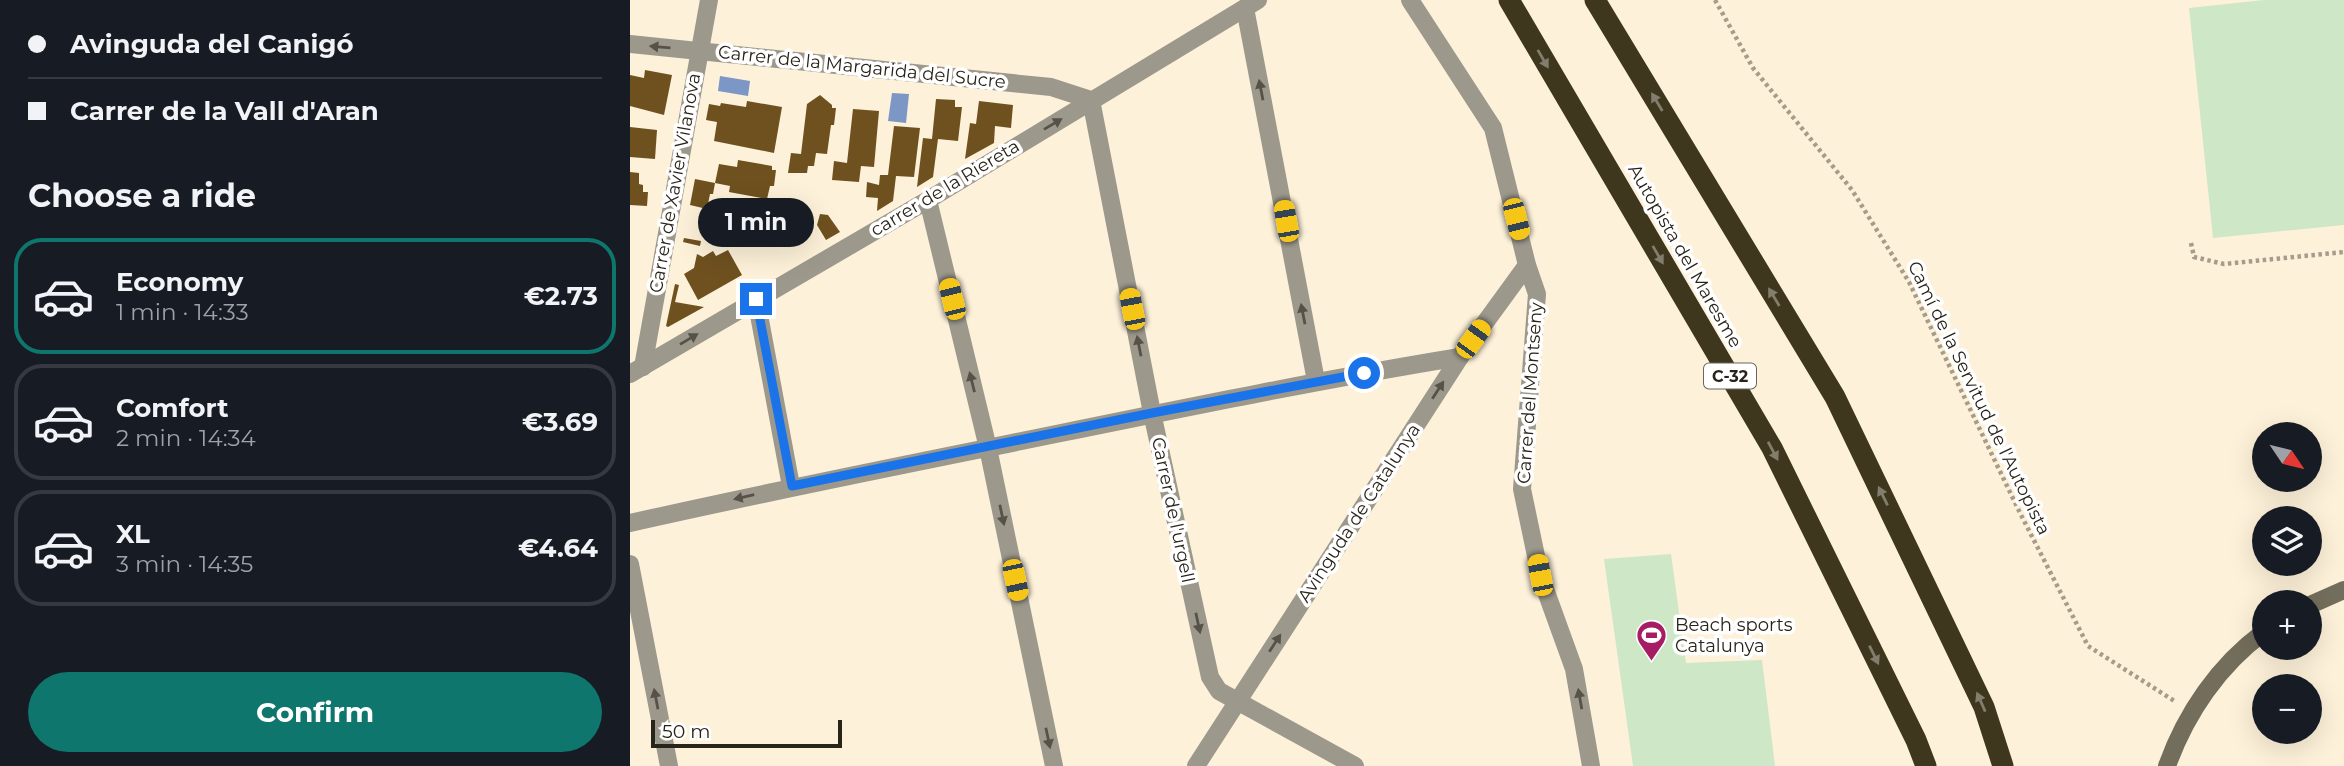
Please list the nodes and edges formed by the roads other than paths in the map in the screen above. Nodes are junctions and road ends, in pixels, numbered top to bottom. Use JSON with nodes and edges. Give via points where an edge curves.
{"nodes":[{"id":1,"x":709,"y":0,"type":"edge"},
{"id":2,"x":1409,"y":0,"type":"edge"},
{"id":3,"x":1508,"y":0,"type":"edge"},
{"id":4,"x":1595,"y":0,"type":"edge"},
{"id":5,"x":1252,"y":4,"type":"edge"},
{"id":6,"x":630,"y":44,"type":"edge"},
{"id":7,"x":698,"y":50,"type":"junction"},
{"id":8,"x":1091,"y":100,"type":"junction"},
{"id":9,"x":928,"y":200,"type":"junction"},
{"id":10,"x":1527,"y":265,"type":"junction"},
{"id":11,"x":756,"y":299,"type":"junction"},
{"id":12,"x":1460,"y":357,"type":"junction"},
{"id":13,"x":636,"y":371,"type":"edge"},
{"id":14,"x":1316,"y":381,"type":"junction"},
{"id":15,"x":1152,"y":413,"type":"junction"},
{"id":16,"x":988,"y":448,"type":"junction"},
{"id":17,"x":792,"y":486,"type":"junction"},
{"id":18,"x":630,"y":523,"type":"edge"},
{"id":19,"x":630,"y":564,"type":"edge"},
{"id":20,"x":2344,"y":590,"type":"edge"},
{"id":21,"x":2322,"y":600,"type":"edge"},
{"id":22,"x":2252,"y":642,"type":"edge"},
{"id":23,"x":1238,"y":700,"type":"junction"},
{"id":24,"x":669,"y":766,"type":"edge"},
{"id":25,"x":1054,"y":766,"type":"edge"},
{"id":26,"x":1196,"y":766,"type":"edge"},
{"id":27,"x":1355,"y":766,"type":"edge"},
{"id":28,"x":1591,"y":766,"type":"edge"},
{"id":29,"x":1926,"y":766,"type":"edge"},
{"id":30,"x":2003,"y":766,"type":"edge"},
{"id":31,"x":2167,"y":766,"type":"edge"}],
"edges":[{"from":1,"to":7,"type":"street","name":"Carrer de Xavier Vilanova"},
{"from":2,"to":10,"type":"street","name":"Carrer del Montseny","via":[[1493,128]]},
{"from":3,"to":29,"type":"highway","name":"Autopista del Maresme","number":"C-32","one_way":true,"via":[[1772,448]]},
{"from":30,"to":4,"type":"highway","one_way":true,"via":[[1984,707],[1835,397]]},
{"from":5,"to":8,"type":"street","name":"carrer de la Riereta"},
{"from":14,"to":5,"type":"street","one_way":true},
{"from":7,"to":6,"type":"street","name":"Carrer de la Margarida del Sucre","one_way":true},
{"from":7,"to":8,"type":"street","name":"Carrer de la Margarida del Sucre","via":[[1051,87]]},
{"from":7,"to":13,"type":"street","name":"Carrer de Xavier Vilanova"},
{"from":9,"to":8,"type":"street","name":"carrer de la Riereta","one_way":true},
{"from":15,"to":8,"type":"street","name":"Carrer de l'urgell","one_way":true},
{"from":9,"to":11,"type":"street","name":"carrer de la Riereta"},
{"from":16,"to":9,"type":"street","one_way":true},
{"from":10,"to":12,"type":"street","name":"Avinguda de Catalunya"},
{"from":28,"to":10,"type":"street","name":"Carrer del Montseny","one_way":true,"via":[[1574,669],[1540,575],[1522,489],[1537,294]]},
{"from":13,"to":11,"type":"street","name":"carrer de la Riereta","one_way":true},
{"from":11,"to":17,"type":"street"},
{"from":12,"to":14,"type":"street"},
{"from":23,"to":12,"type":"street","name":"Avinguda de Catalunya","one_way":true},
{"from":14,"to":15,"type":"street"},
{"from":15,"to":16,"type":"street"},
{"from":15,"to":23,"type":"street","name":"Carrer de l'urgell","one_way":true,"via":[[1210,677],[1220,691]]},
{"from":16,"to":17,"type":"street"},
{"from":16,"to":25,"type":"street","one_way":true},
{"from":17,"to":18,"type":"street","one_way":true},
{"from":24,"to":19,"type":"street","one_way":true},
{"from":20,"to":21,"type":"street"},
{"from":22,"to":31,"type":"street","via":[[2215,678],[2192,712]]},
{"from":23,"to":26,"type":"street","name":"Avinguda de Catalunya"},
{"from":23,"to":27,"type":"street","name":"Carrer de l'urgell"}]}
